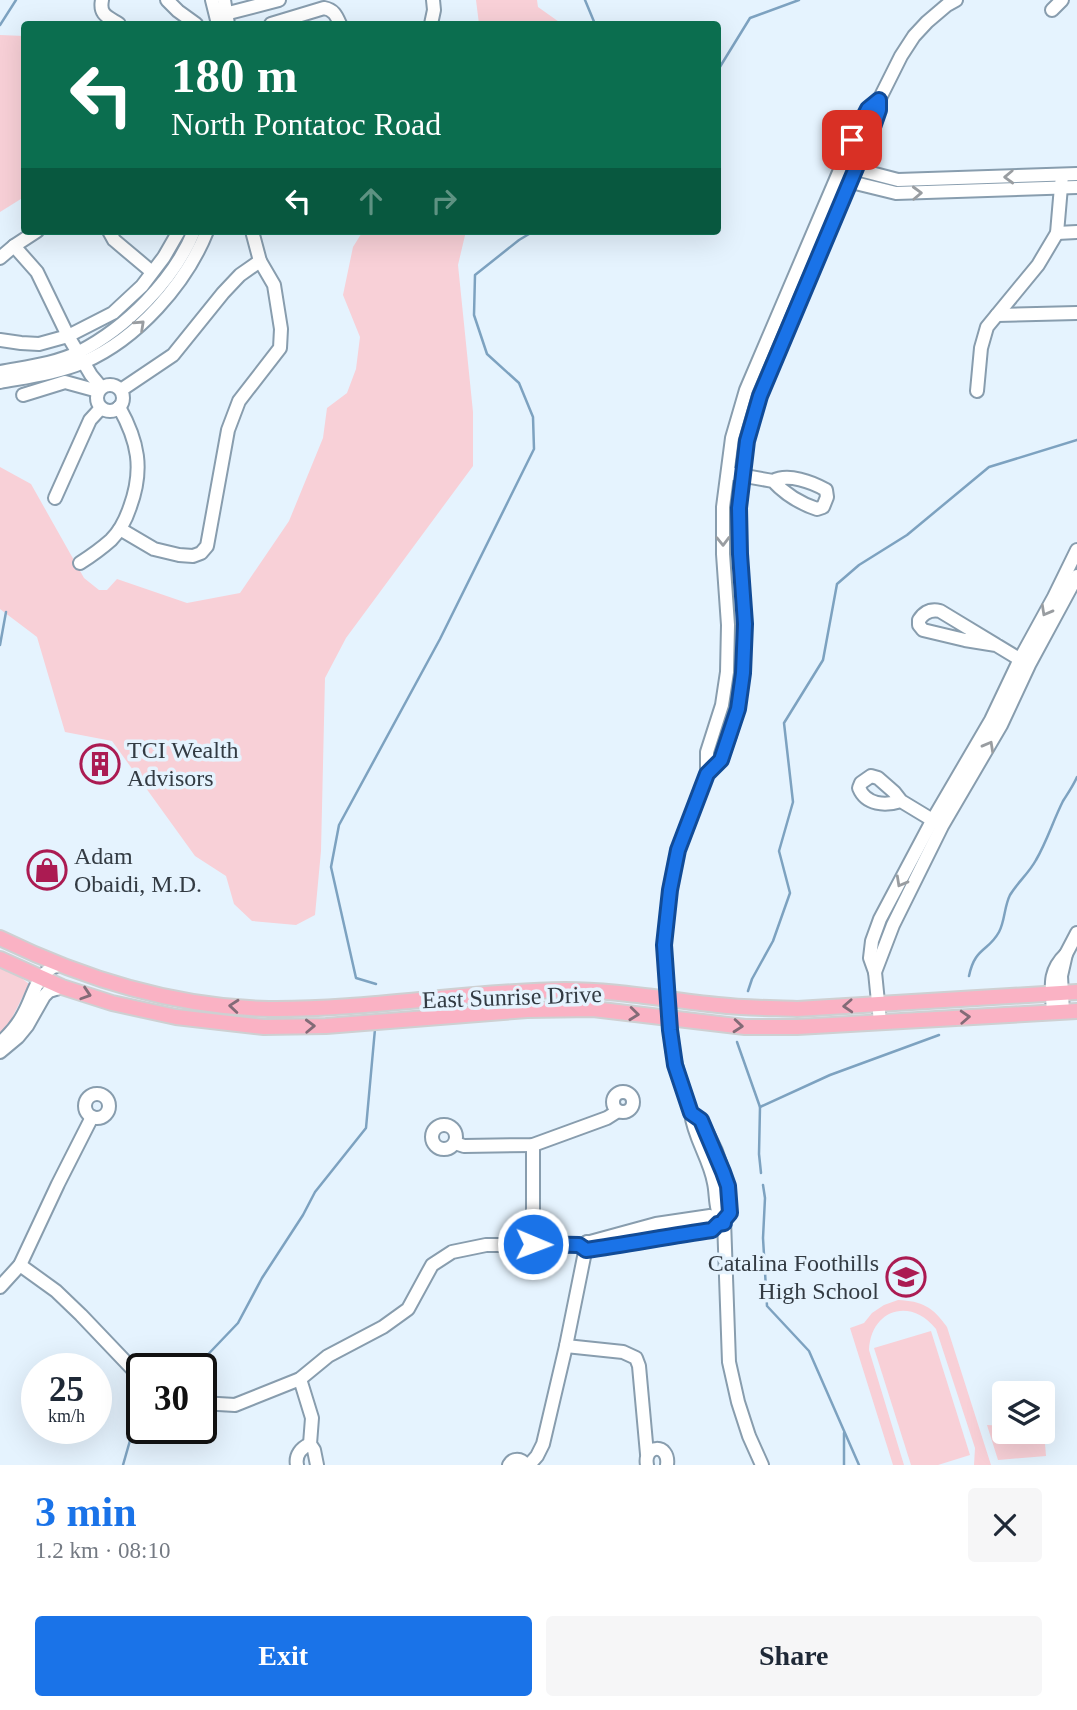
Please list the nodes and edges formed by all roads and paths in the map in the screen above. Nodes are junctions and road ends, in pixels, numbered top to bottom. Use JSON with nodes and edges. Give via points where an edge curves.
{"nodes":[{"id":1,"x":102,"y":0,"type":"edge"},
{"id":2,"x":167,"y":0,"type":"edge"},
{"id":3,"x":212,"y":0,"type":"edge"},
{"id":4,"x":279,"y":0,"type":"edge"},
{"id":5,"x":433,"y":0,"type":"edge"},
{"id":6,"x":956,"y":0,"type":"edge"},
{"id":7,"x":1062,"y":0,"type":"edge"},
{"id":8,"x":1052,"y":10,"type":"dead end"},
{"id":9,"x":223,"y":16,"type":"edge"},
{"id":10,"x":114,"y":21,"type":"edge"},
{"id":11,"x":192,"y":21,"type":"edge"},
{"id":12,"x":281,"y":21,"type":"edge"},
{"id":13,"x":338,"y":21,"type":"edge"},
{"id":14,"x":432,"y":21,"type":"edge"},
{"id":15,"x":879,"y":100,"type":"junction"},
{"id":16,"x":841,"y":164,"type":"junction"},
{"id":17,"x":856,"y":170,"type":"junction"},
{"id":18,"x":1077,"y":174,"type":"edge"},
{"id":19,"x":836,"y":177,"type":"junction"},
{"id":20,"x":1062,"y":182,"type":"junction"},
{"id":21,"x":850,"y":183,"type":"junction"},
{"id":22,"x":1077,"y":187,"type":"edge"},
{"id":23,"x":1077,"y":232,"type":"edge"},
{"id":24,"x":1057,"y":233,"type":"junction"},
{"id":25,"x":31,"y":235,"type":"edge"},
{"id":26,"x":111,"y":235,"type":"edge"},
{"id":27,"x":177,"y":235,"type":"edge"},
{"id":28,"x":192,"y":235,"type":"edge"},
{"id":29,"x":205,"y":235,"type":"edge"},
{"id":30,"x":253,"y":235,"type":"edge"},
{"id":31,"x":14,"y":246,"type":"junction"},
{"id":32,"x":0,"y":258,"type":"edge"},
{"id":33,"x":260,"y":261,"type":"junction"},
{"id":34,"x":152,"y":272,"type":"junction"},
{"id":35,"x":1077,"y":313,"type":"edge"},
{"id":36,"x":997,"y":315,"type":"junction"},
{"id":37,"x":68,"y":337,"type":"junction"},
{"id":38,"x":0,"y":340,"type":"edge"},
{"id":39,"x":80,"y":358,"type":"junction"},
{"id":40,"x":0,"y":372,"type":"edge"},
{"id":41,"x":0,"y":382,"type":"edge"},
{"id":42,"x":100,"y":389,"type":"junction"},
{"id":43,"x":121,"y":390,"type":"junction"},
{"id":44,"x":977,"y":391,"type":"dead end"},
{"id":45,"x":23,"y":395,"type":"dead end"},
{"id":46,"x":120,"y":407,"type":"junction"},
{"id":47,"x":101,"y":408,"type":"junction"},
{"id":48,"x":726,"y":473,"type":"junction"},
{"id":49,"x":742,"y":476,"type":"junction"},
{"id":50,"x":773,"y":481,"type":"dead end"},
{"id":51,"x":55,"y":498,"type":"dead end"},
{"id":52,"x":120,"y":528,"type":"junction"},
{"id":53,"x":1077,"y":550,"type":"edge"},
{"id":54,"x":80,"y":563,"type":"dead end"},
{"id":55,"x":1077,"y":576,"type":"edge"},
{"id":56,"x":996,"y":645,"type":"junction"},
{"id":57,"x":1024,"y":662,"type":"junction"},
{"id":58,"x":707,"y":774,"type":"junction"},
{"id":59,"x":901,"y":802,"type":"dead end"},
{"id":60,"x":937,"y":823,"type":"junction"},
{"id":61,"x":1077,"y":933,"type":"edge"},
{"id":62,"x":0,"y":938,"type":"edge"},
{"id":63,"x":0,"y":959,"type":"edge"},
{"id":64,"x":58,"y":965,"type":"junction"},
{"id":65,"x":40,"y":978,"type":"junction"},
{"id":66,"x":62,"y":987,"type":"junction"},
{"id":67,"x":1064,"y":993,"type":"edge"},
{"id":68,"x":668,"y":998,"type":"junction"},
{"id":69,"x":879,"y":1005,"type":"junction"},
{"id":70,"x":266,"y":1009,"type":"junction"},
{"id":71,"x":1065,"y":1012,"type":"edge"},
{"id":72,"x":670,"y":1018,"type":"junction"},
{"id":73,"x":880,"y":1022,"type":"junction"},
{"id":74,"x":264,"y":1027,"type":"junction"},
{"id":75,"x":0,"y":1043,"type":"edge"},
{"id":76,"x":0,"y":1052,"type":"edge"},
{"id":77,"x":618,"y":1111,"type":"dead end"},
{"id":78,"x":691,"y":1113,"type":"junction"},
{"id":79,"x":92,"y":1117,"type":"dead end"},
{"id":80,"x":455,"y":1143,"type":"dead end"},
{"id":81,"x":533,"y":1145,"type":"junction"},
{"id":82,"x":706,"y":1154,"type":"junction"},
{"id":83,"x":728,"y":1186,"type":"junction"},
{"id":84,"x":722,"y":1222,"type":"junction"},
{"id":85,"x":533,"y":1244,"type":"junction"},
{"id":86,"x":584,"y":1246,"type":"junction"},
{"id":87,"x":20,"y":1265,"type":"junction"},
{"id":88,"x":0,"y":1287,"type":"edge"},
{"id":89,"x":566,"y":1346,"type":"junction"},
{"id":90,"x":126,"y":1362,"type":"edge"},
{"id":91,"x":300,"y":1379,"type":"junction"},
{"id":92,"x":217,"y":1404,"type":"edge"},
{"id":93,"x":310,"y":1444,"type":"junction"},
{"id":94,"x":647,"y":1460,"type":"edge"},
{"id":95,"x":297,"y":1465,"type":"edge"},
{"id":96,"x":317,"y":1465,"type":"edge"},
{"id":97,"x":509,"y":1465,"type":"edge"},
{"id":98,"x":527,"y":1465,"type":"edge"},
{"id":99,"x":667,"y":1465,"type":"edge"},
{"id":100,"x":762,"y":1465,"type":"edge"}],
"edges":[{"from":1,"to":10,"type":"street","via":[[102,13]]},
{"from":2,"to":11,"type":"street"},
{"from":3,"to":9,"type":"street"},
{"from":4,"to":9,"type":"street"},
{"from":5,"to":14,"type":"street"},
{"from":6,"to":15,"type":"street","via":[[914,36]]},
{"from":7,"to":8,"type":"street"},
{"from":12,"to":13,"type":"street","via":[[328,6]]},
{"from":15,"to":16,"type":"street","via":[[868,109]]},
{"from":15,"to":17,"type":"street"},
{"from":16,"to":17,"type":"street"},
{"from":16,"to":19,"type":"street"},
{"from":20,"to":17,"type":"street","one_way":true,"via":[[898,180]]},
{"from":17,"to":21,"type":"street"},
{"from":18,"to":20,"type":"street"},
{"from":19,"to":21,"type":"street"},
{"from":19,"to":48,"type":"street","via":[[746,390]]},
{"from":21,"to":20,"type":"street","one_way":true,"via":[[896,193]]},
{"from":20,"to":22,"type":"street"},
{"from":20,"to":24,"type":"street"},
{"from":21,"to":49,"type":"street","via":[[760,396]]},
{"from":23,"to":24,"type":"street"},
{"from":24,"to":36,"type":"street","via":[[1038,265]]},
{"from":25,"to":31,"type":"street"},
{"from":26,"to":34,"type":"street"},
{"from":27,"to":34,"type":"street"},
{"from":28,"to":39,"type":"street","via":[[174,267],[142,305]]},
{"from":39,"to":29,"type":"street","one_way":true,"via":[[133,332],[152,314],[184,275]]},
{"from":30,"to":33,"type":"street"},
{"from":31,"to":32,"type":"street"},
{"from":31,"to":37,"type":"street","via":[[37,272]]},
{"from":33,"to":43,"type":"street","via":[[223,293],[173,355]]},
{"from":33,"to":52,"type":"street","via":[[274,285],[280,348],[239,401],[228,430],[204,552],[193,556],[154,549]]},
{"from":34,"to":37,"type":"street","via":[[113,313]]},
{"from":35,"to":36,"type":"street"},
{"from":36,"to":44,"type":"street","via":[[987,327],[981,348]]},
{"from":37,"to":38,"type":"street","via":[[39,344]]},
{"from":37,"to":39,"type":"street"},
{"from":39,"to":40,"type":"street"},
{"from":39,"to":41,"type":"street","via":[[46,373]]},
{"from":39,"to":42,"type":"street"},
{"from":42,"to":43,"type":"street","via":[[114,384]]},
{"from":42,"to":45,"type":"street","via":[[65,382]]},
{"from":42,"to":47,"type":"street","via":[[96,400]]},
{"from":43,"to":46,"type":"street"},
{"from":46,"to":47,"type":"street","via":[[113,411]]},
{"from":46,"to":52,"type":"street","via":[[138,458],[135,494]]},
{"from":47,"to":51,"type":"street","via":[[90,420]]},
{"from":48,"to":49,"type":"street"},
{"from":48,"to":58,"type":"street","one_way":true,"via":[[727,672],[707,752]]},
{"from":49,"to":50,"type":"street"},
{"from":49,"to":58,"type":"street","via":[[743,673],[726,748]]},
{"from":52,"to":54,"type":"street"},
{"from":53,"to":57,"type":"street","one_way":true},
{"from":55,"to":57,"type":"street"},
{"from":56,"to":56,"type":"street","via":[[940,611],[929,611],[919,620],[923,630]]},
{"from":56,"to":57,"type":"street"},
{"from":57,"to":60,"type":"street","via":[[1001,725]]},
{"from":58,"to":68,"type":"street","via":[[678,850],[670,890],[664,945]]},
{"from":59,"to":60,"type":"street"},
{"from":60,"to":69,"type":"street","via":[[875,972]]},
{"from":61,"to":67,"type":"street","via":[[1061,976]]},
{"from":62,"to":64,"type":"main road","name":"East Sunrise Drive"},
{"from":63,"to":65,"type":"main road","name":"East Sunrise Drive"},
{"from":64,"to":65,"type":"street"},
{"from":70,"to":64,"type":"main road","name":"East Sunrise Drive","one_way":true,"via":[[150,993]]},
{"from":65,"to":66,"type":"main road","name":"East Sunrise Drive"},
{"from":65,"to":75,"type":"street","via":[[24,1013]]},
{"from":66,"to":74,"type":"main road","name":"East Sunrise Drive","one_way":true,"via":[[176,1017]]},
{"from":66,"to":76,"type":"street","via":[[44,996],[27,1026]]},
{"from":67,"to":69,"type":"main road","name":"East Sunrise Drive"},
{"from":67,"to":71,"type":"street"},
{"from":69,"to":68,"type":"main road","name":"East Sunrise Drive","one_way":true,"via":[[752,1008]]},
{"from":68,"to":70,"type":"main road","name":"East Sunrise Drive","via":[[563,990]]},
{"from":68,"to":72,"type":"street"},
{"from":69,"to":73,"type":"street"},
{"from":70,"to":74,"type":"main road"},
{"from":73,"to":71,"type":"main road","name":"East Sunrise Drive","one_way":true},
{"from":72,"to":73,"type":"main road","name":"East Sunrise Drive","one_way":true,"via":[[745,1027]]},
{"from":74,"to":72,"type":"main road","name":"East Sunrise Drive","one_way":true,"via":[[527,1010],[593,1009]]},
{"from":72,"to":78,"type":"street","via":[[675,1065]]},
{"from":77,"to":81,"type":"street"},
{"from":78,"to":82,"type":"street"},
{"from":78,"to":83,"type":"street","via":[[701,1120]]},
{"from":79,"to":87,"type":"street"},
{"from":80,"to":81,"type":"street"},
{"from":81,"to":85,"type":"street"},
{"from":82,"to":83,"type":"street","via":[[718,1179]]},
{"from":82,"to":84,"type":"street"},
{"from":83,"to":84,"type":"street","via":[[730,1213]]},
{"from":84,"to":86,"type":"street","via":[[712,1230]]},
{"from":84,"to":100,"type":"street","via":[[729,1362],[738,1402]]},
{"from":85,"to":86,"type":"street"},
{"from":85,"to":91,"type":"street","via":[[486,1245],[452,1252],[432,1265],[408,1310],[328,1356]]},
{"from":86,"to":89,"type":"street"},
{"from":87,"to":88,"type":"street"},
{"from":87,"to":90,"type":"street","via":[[81,1315]]},
{"from":89,"to":94,"type":"street","via":[[623,1352],[636,1358]]},
{"from":89,"to":98,"type":"street","via":[[543,1444]]},
{"from":91,"to":92,"type":"street","via":[[235,1405]]},
{"from":91,"to":93,"type":"street","via":[[312,1418]]},
{"from":93,"to":95,"type":"street","via":[[298,1454]]},
{"from":93,"to":96,"type":"street"},
{"from":94,"to":99,"type":"street","via":[[653,1450],[660,1449],[668,1458]]},
{"from":97,"to":98,"type":"street","via":[[517,1459]]}]}
